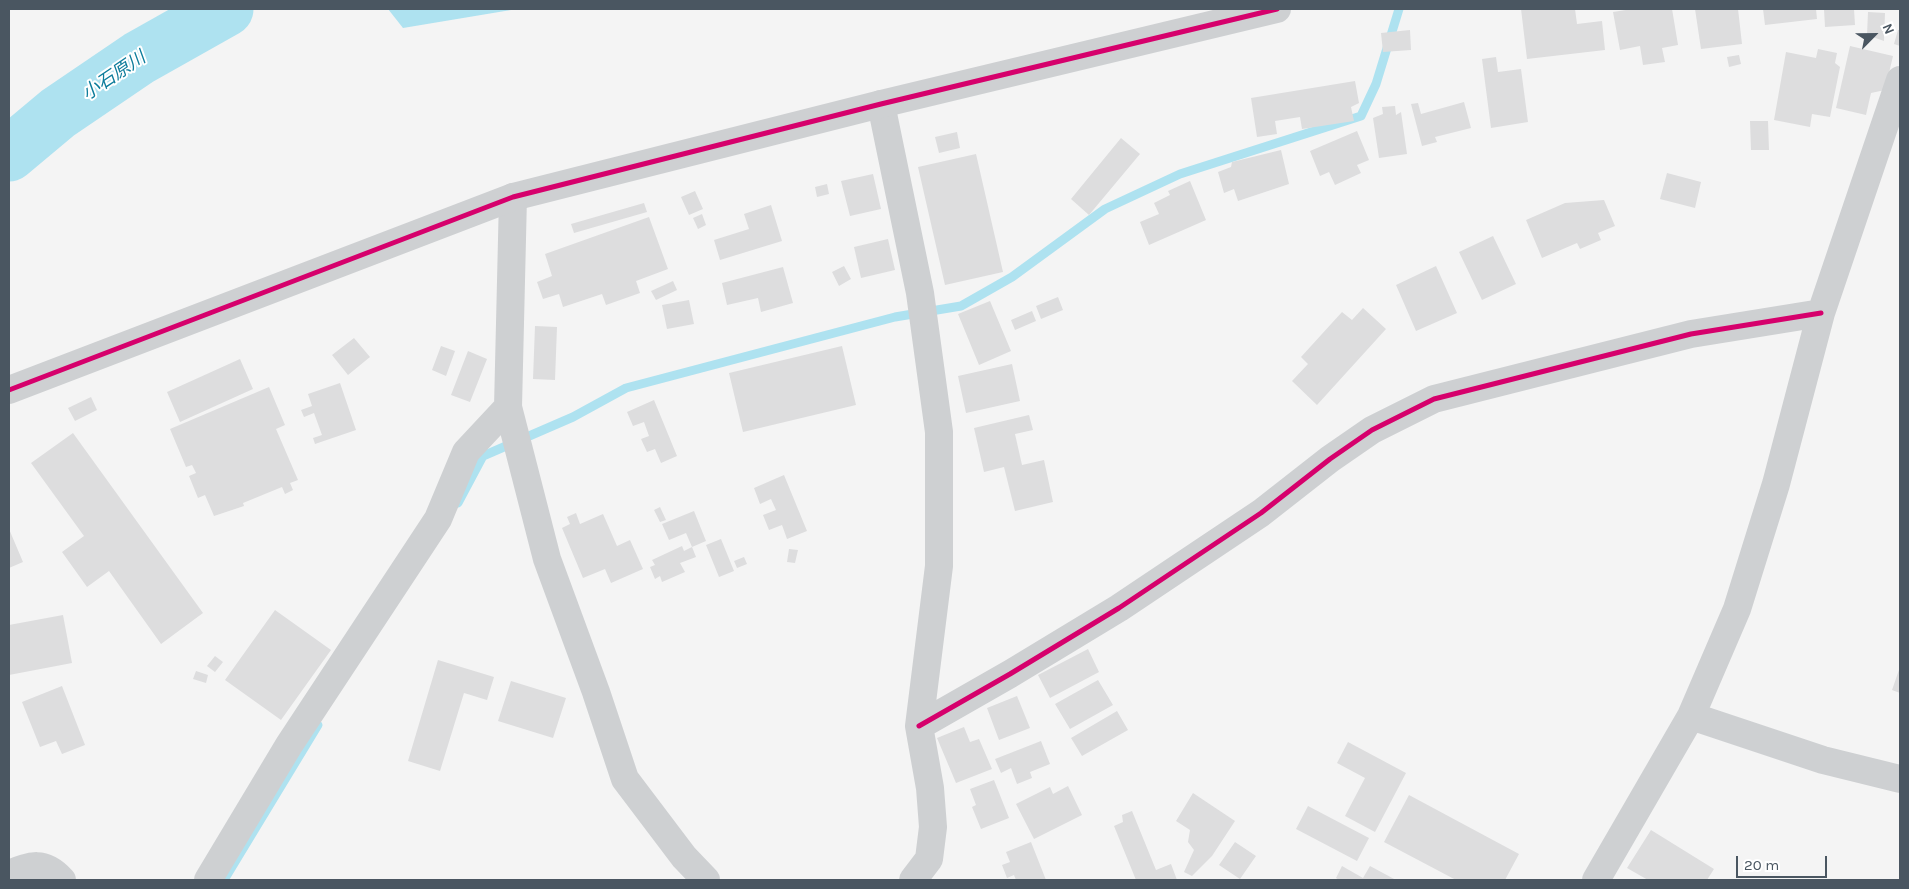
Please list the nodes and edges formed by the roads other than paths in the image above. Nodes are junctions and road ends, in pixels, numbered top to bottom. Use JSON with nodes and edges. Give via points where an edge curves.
{"nodes":[{"id":1,"x":1277,"y":9,"type":"edge"},
{"id":2,"x":1900,"y":80,"type":"edge"},
{"id":3,"x":881,"y":104,"type":"junction"},
{"id":4,"x":513,"y":197,"type":"junction"},
{"id":5,"x":1821,"y":313,"type":"junction"},
{"id":6,"x":9,"y":390,"type":"edge"},
{"id":7,"x":508,"y":407,"type":"junction"},
{"id":8,"x":1691,"y":716,"type":"junction"},
{"id":9,"x":919,"y":726,"type":"junction"},
{"id":10,"x":1900,"y":779,"type":"edge"},
{"id":11,"x":9,"y":874,"type":"edge"},
{"id":12,"x":62,"y":880,"type":"edge"},
{"id":13,"x":208,"y":880,"type":"edge"},
{"id":14,"x":706,"y":880,"type":"edge"},
{"id":15,"x":913,"y":880,"type":"edge"},
{"id":16,"x":1596,"y":880,"type":"edge"}],
"edges":[{"from":1,"to":3,"type":"street"},
{"from":2,"to":5,"type":"street"},
{"from":3,"to":4,"type":"street"},
{"from":3,"to":9,"type":"street","via":[[920,293],[939,432],[939,566]]},
{"from":4,"to":6,"type":"street"},
{"from":4,"to":7,"type":"street"},
{"from":5,"to":8,"type":"street","via":[[1776,484],[1737,609]]},
{"from":5,"to":9,"type":"street","via":[[1691,334],[1434,399],[1372,430],[1330,458],[1261,513],[1119,608]]},
{"from":7,"to":13,"type":"street","via":[[466,452],[438,519],[289,745]]},
{"from":7,"to":14,"type":"street","via":[[547,559],[625,779],[684,857]]},
{"from":8,"to":10,"type":"street","via":[[1824,760]]},
{"from":8,"to":16,"type":"street"},
{"from":9,"to":15,"type":"street","via":[[933,827],[928,859]]},
{"from":11,"to":12,"type":"street","via":[[32,865],[54,872]]}]}
